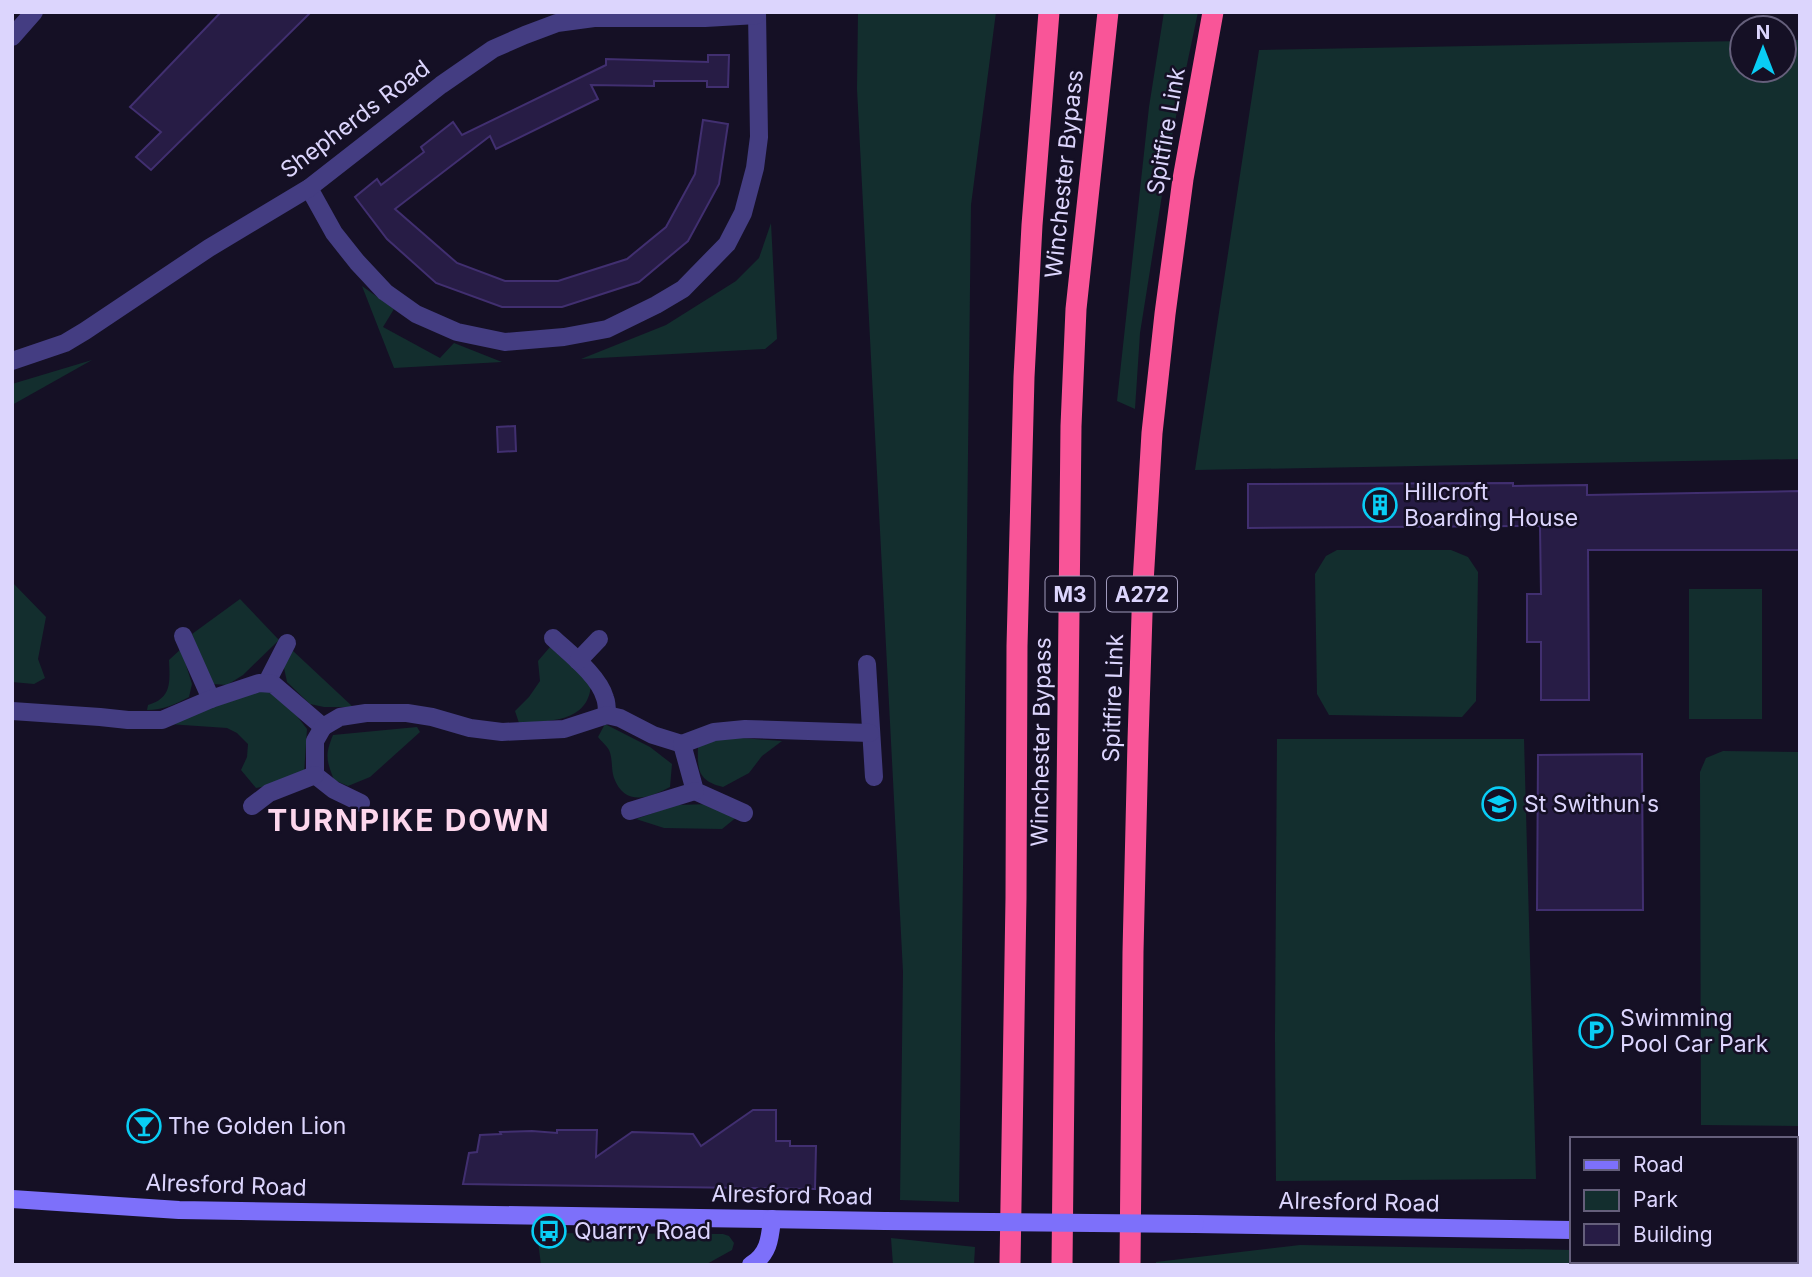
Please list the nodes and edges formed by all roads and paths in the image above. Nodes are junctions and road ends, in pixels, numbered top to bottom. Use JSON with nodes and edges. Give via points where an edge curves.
{"nodes":[{"id":1,"x":34,"y":12,"type":"edge"},
{"id":2,"x":1049,"y":12,"type":"edge"},
{"id":3,"x":1108,"y":12,"type":"edge"},
{"id":4,"x":1213,"y":12,"type":"edge"},
{"id":5,"x":757,"y":14,"type":"edge"},
{"id":6,"x":12,"y":37,"type":"edge"},
{"id":7,"x":309,"y":188,"type":"junction"},
{"id":8,"x":12,"y":361,"type":"edge"},
{"id":9,"x":183,"y":636,"type":"dead end"},
{"id":10,"x":553,"y":638,"type":"dead end"},
{"id":11,"x":599,"y":639,"type":"dead end"},
{"id":12,"x":287,"y":643,"type":"dead end"},
{"id":13,"x":578,"y":661,"type":"junction"},
{"id":14,"x":867,"y":664,"type":"dead end"},
{"id":15,"x":267,"y":682,"type":"junction"},
{"id":16,"x":211,"y":699,"type":"junction"},
{"id":17,"x":12,"y":710,"type":"edge"},
{"id":18,"x":607,"y":715,"type":"junction"},
{"id":19,"x":323,"y":727,"type":"junction"},
{"id":20,"x":870,"y":733,"type":"junction"},
{"id":21,"x":682,"y":744,"type":"junction"},
{"id":22,"x":315,"y":775,"type":"junction"},
{"id":23,"x":874,"y":777,"type":"dead end"},
{"id":24,"x":695,"y":791,"type":"junction"},
{"id":25,"x":361,"y":803,"type":"dead end"},
{"id":26,"x":252,"y":806,"type":"dead end"},
{"id":27,"x":630,"y":811,"type":"dead end"},
{"id":28,"x":744,"y":813,"type":"dead end"},
{"id":29,"x":12,"y":1199,"type":"edge"},
{"id":30,"x":772,"y":1219,"type":"junction"},
{"id":31,"x":1570,"y":1230,"type":"edge"},
{"id":32,"x":751,"y":1265,"type":"edge"},
{"id":33,"x":1010,"y":1265,"type":"edge"},
{"id":34,"x":1062,"y":1265,"type":"edge"},
{"id":35,"x":1130,"y":1265,"type":"edge"}],
"edges":[{"from":1,"to":6,"type":"street"},
{"from":2,"to":33,"type":"highway","name":"Winchester Bypass","number":"M3","via":[[1024,377]]},
{"from":3,"to":34,"type":"highway","name":"Winchester Bypass","number":"M3","via":[[1076,309],[1071,426]]},
{"from":4,"to":35,"type":"highway","name":"Spitfire Link","number":"A272","via":[[1183,179],[1152,433],[1135,860]]},
{"from":5,"to":7,"type":"street","name":"Shepherds Road","via":[[594,18],[556,23],[525,35],[493,49],[441,85]]},
{"from":5,"to":7,"type":"street","via":[[759,137],[743,213],[727,244],[683,289],[607,329],[505,342],[457,332],[416,314],[385,292],[357,262],[334,233]]},
{"from":7,"to":8,"type":"street","name":"Shepherds Road","via":[[65,343]]},
{"from":9,"to":16,"type":"street"},
{"from":10,"to":13,"type":"street"},
{"from":11,"to":13,"type":"street"},
{"from":12,"to":15,"type":"street"},
{"from":13,"to":18,"type":"street","via":[[599,684]]},
{"from":14,"to":20,"type":"street"},
{"from":15,"to":16,"type":"street"},
{"from":15,"to":19,"type":"street"},
{"from":16,"to":17,"type":"street","via":[[162,720],[148,721]]},
{"from":18,"to":19,"type":"street","via":[[564,729],[534,731],[470,728],[407,713],[341,717]]},
{"from":18,"to":21,"type":"street"},
{"from":19,"to":22,"type":"street","via":[[315,741]]},
{"from":20,"to":21,"type":"street","via":[[745,729],[714,732]]},
{"from":20,"to":23,"type":"street"},
{"from":21,"to":24,"type":"street"},
{"from":22,"to":25,"type":"street"},
{"from":22,"to":26,"type":"street","via":[[269,793]]},
{"from":24,"to":27,"type":"street"},
{"from":24,"to":28,"type":"street"},
{"from":29,"to":30,"type":"main road","name":"Alresford Road","via":[[179,1210]]},
{"from":30,"to":31,"type":"main road","name":"Alresford Road","bridge":true},
{"from":30,"to":32,"type":"main road","via":[[769,1247]]}]}
